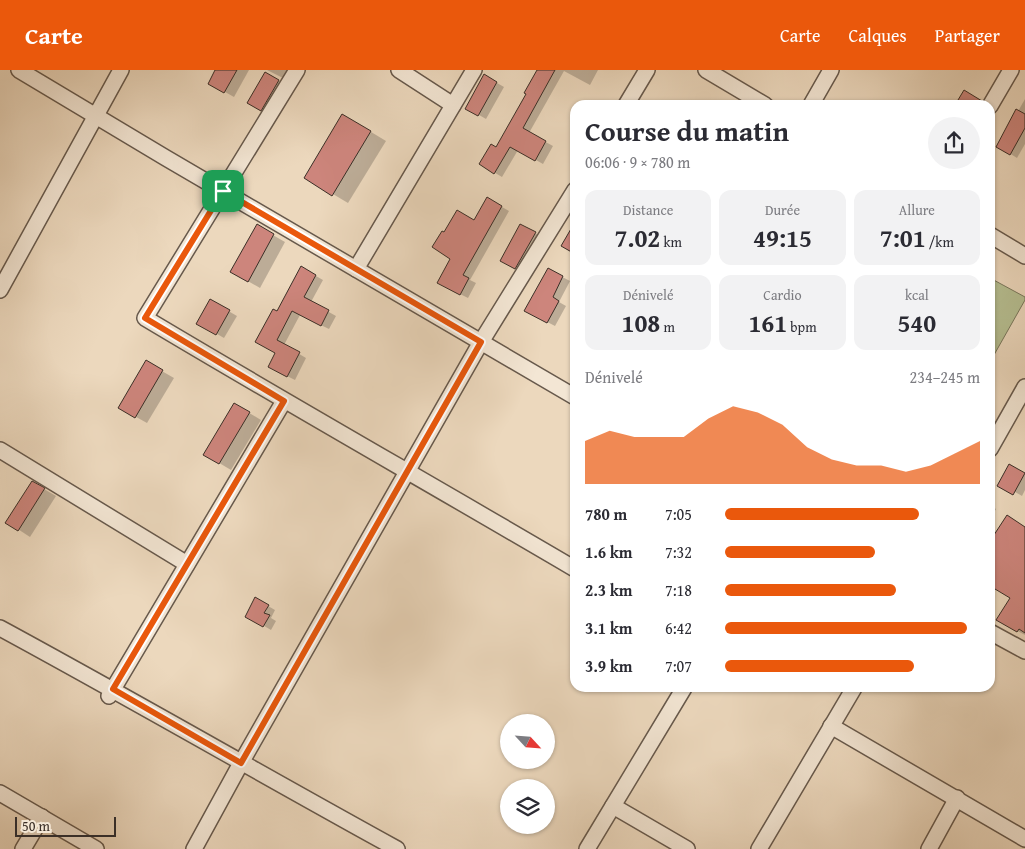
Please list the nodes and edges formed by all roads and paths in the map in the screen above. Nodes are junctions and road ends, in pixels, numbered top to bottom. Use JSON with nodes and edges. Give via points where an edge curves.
{"nodes":[{"id":1,"x":19,"y":70,"type":"edge"},
{"id":2,"x":122,"y":70,"type":"edge"},
{"id":3,"x":297,"y":70,"type":"edge"},
{"id":4,"x":399,"y":70,"type":"edge"},
{"id":5,"x":474,"y":70,"type":"edge"},
{"id":6,"x":647,"y":70,"type":"edge"},
{"id":7,"x":706,"y":70,"type":"edge"},
{"id":8,"x":831,"y":70,"type":"edge"},
{"id":9,"x":1011,"y":70,"type":"edge"},
{"id":10,"x":629,"y":100,"type":"edge"},
{"id":11,"x":757,"y":100,"type":"edge"},
{"id":12,"x":814,"y":100,"type":"edge"},
{"id":13,"x":994,"y":100,"type":"edge"},
{"id":14,"x":453,"y":104,"type":"junction"},
{"id":15,"x":96,"y":114,"type":"junction"},
{"id":16,"x":223,"y":191,"type":"junction"},
{"id":17,"x":570,"y":198,"type":"edge"},
{"id":18,"x":995,"y":238,"type":"edge"},
{"id":19,"x":1025,"y":256,"type":"edge"},
{"id":20,"x":356,"y":269,"type":"junction"},
{"id":21,"x":0,"y":290,"type":"edge"},
{"id":22,"x":481,"y":342,"type":"junction"},
{"id":23,"x":1025,"y":387,"type":"edge"},
{"id":24,"x":570,"y":394,"type":"edge"},
{"id":25,"x":284,"y":401,"type":"junction"},
{"id":26,"x":995,"y":440,"type":"edge"},
{"id":27,"x":0,"y":450,"type":"edge"},
{"id":28,"x":408,"y":471,"type":"junction"},
{"id":29,"x":187,"y":564,"type":"junction"},
{"id":30,"x":570,"y":566,"type":"edge"},
{"id":31,"x":0,"y":628,"type":"edge"},
{"id":32,"x":995,"y":635,"type":"edge"},
{"id":33,"x":1025,"y":651,"type":"edge"},
{"id":34,"x":682,"y":692,"type":"edge"},
{"id":35,"x":852,"y":692,"type":"edge"},
{"id":36,"x":111,"y":693,"type":"junction"},
{"id":37,"x":831,"y":726,"type":"junction"},
{"id":38,"x":241,"y":763,"type":"junction"},
{"id":39,"x":0,"y":793,"type":"edge"},
{"id":40,"x":957,"y":798,"type":"junction"},
{"id":41,"x":613,"y":806,"type":"junction"},
{"id":42,"x":42,"y":817,"type":"junction"},
{"id":43,"x":1025,"y":839,"type":"edge"},
{"id":44,"x":23,"y":849,"type":"edge"},
{"id":45,"x":96,"y":849,"type":"edge"},
{"id":46,"x":194,"y":849,"type":"edge"},
{"id":47,"x":396,"y":849,"type":"edge"},
{"id":48,"x":587,"y":849,"type":"edge"},
{"id":49,"x":687,"y":849,"type":"edge"},
{"id":50,"x":760,"y":849,"type":"edge"},
{"id":51,"x":929,"y":849,"type":"edge"}],
"edges":[{"from":1,"to":15,"type":"street"},
{"from":2,"to":15,"type":"street"},
{"from":3,"to":16,"type":"street"},
{"from":4,"to":14,"type":"street"},
{"from":5,"to":14,"type":"street"},
{"from":6,"to":10,"type":"street"},
{"from":7,"to":11,"type":"street"},
{"from":8,"to":12,"type":"street"},
{"from":9,"to":13,"type":"street"},
{"from":14,"to":20,"type":"street"},
{"from":15,"to":16,"type":"street"},
{"from":15,"to":21,"type":"street"},
{"from":16,"to":20,"type":"street"},
{"from":16,"to":25,"type":"street","via":[[145,318]]},
{"from":17,"to":22,"type":"street"},
{"from":18,"to":19,"type":"street"},
{"from":20,"to":22,"type":"street"},
{"from":22,"to":24,"type":"street"},
{"from":22,"to":28,"type":"street"},
{"from":23,"to":26,"type":"street"},
{"from":25,"to":28,"type":"street"},
{"from":25,"to":29,"type":"street"},
{"from":27,"to":29,"type":"street"},
{"from":28,"to":30,"type":"street"},
{"from":28,"to":38,"type":"street"},
{"from":29,"to":36,"type":"street"},
{"from":31,"to":36,"type":"street"},
{"from":32,"to":33,"type":"street"},
{"from":34,"to":41,"type":"street"},
{"from":35,"to":37,"type":"street"},
{"from":36,"to":38,"type":"street"},
{"from":37,"to":40,"type":"street"},
{"from":37,"to":50,"type":"street"},
{"from":38,"to":46,"type":"street"},
{"from":38,"to":47,"type":"street"},
{"from":39,"to":42,"type":"street"},
{"from":40,"to":43,"type":"street"},
{"from":40,"to":51,"type":"street"},
{"from":41,"to":48,"type":"street"},
{"from":41,"to":49,"type":"street"},
{"from":42,"to":44,"type":"street"},
{"from":42,"to":45,"type":"street"}]}
